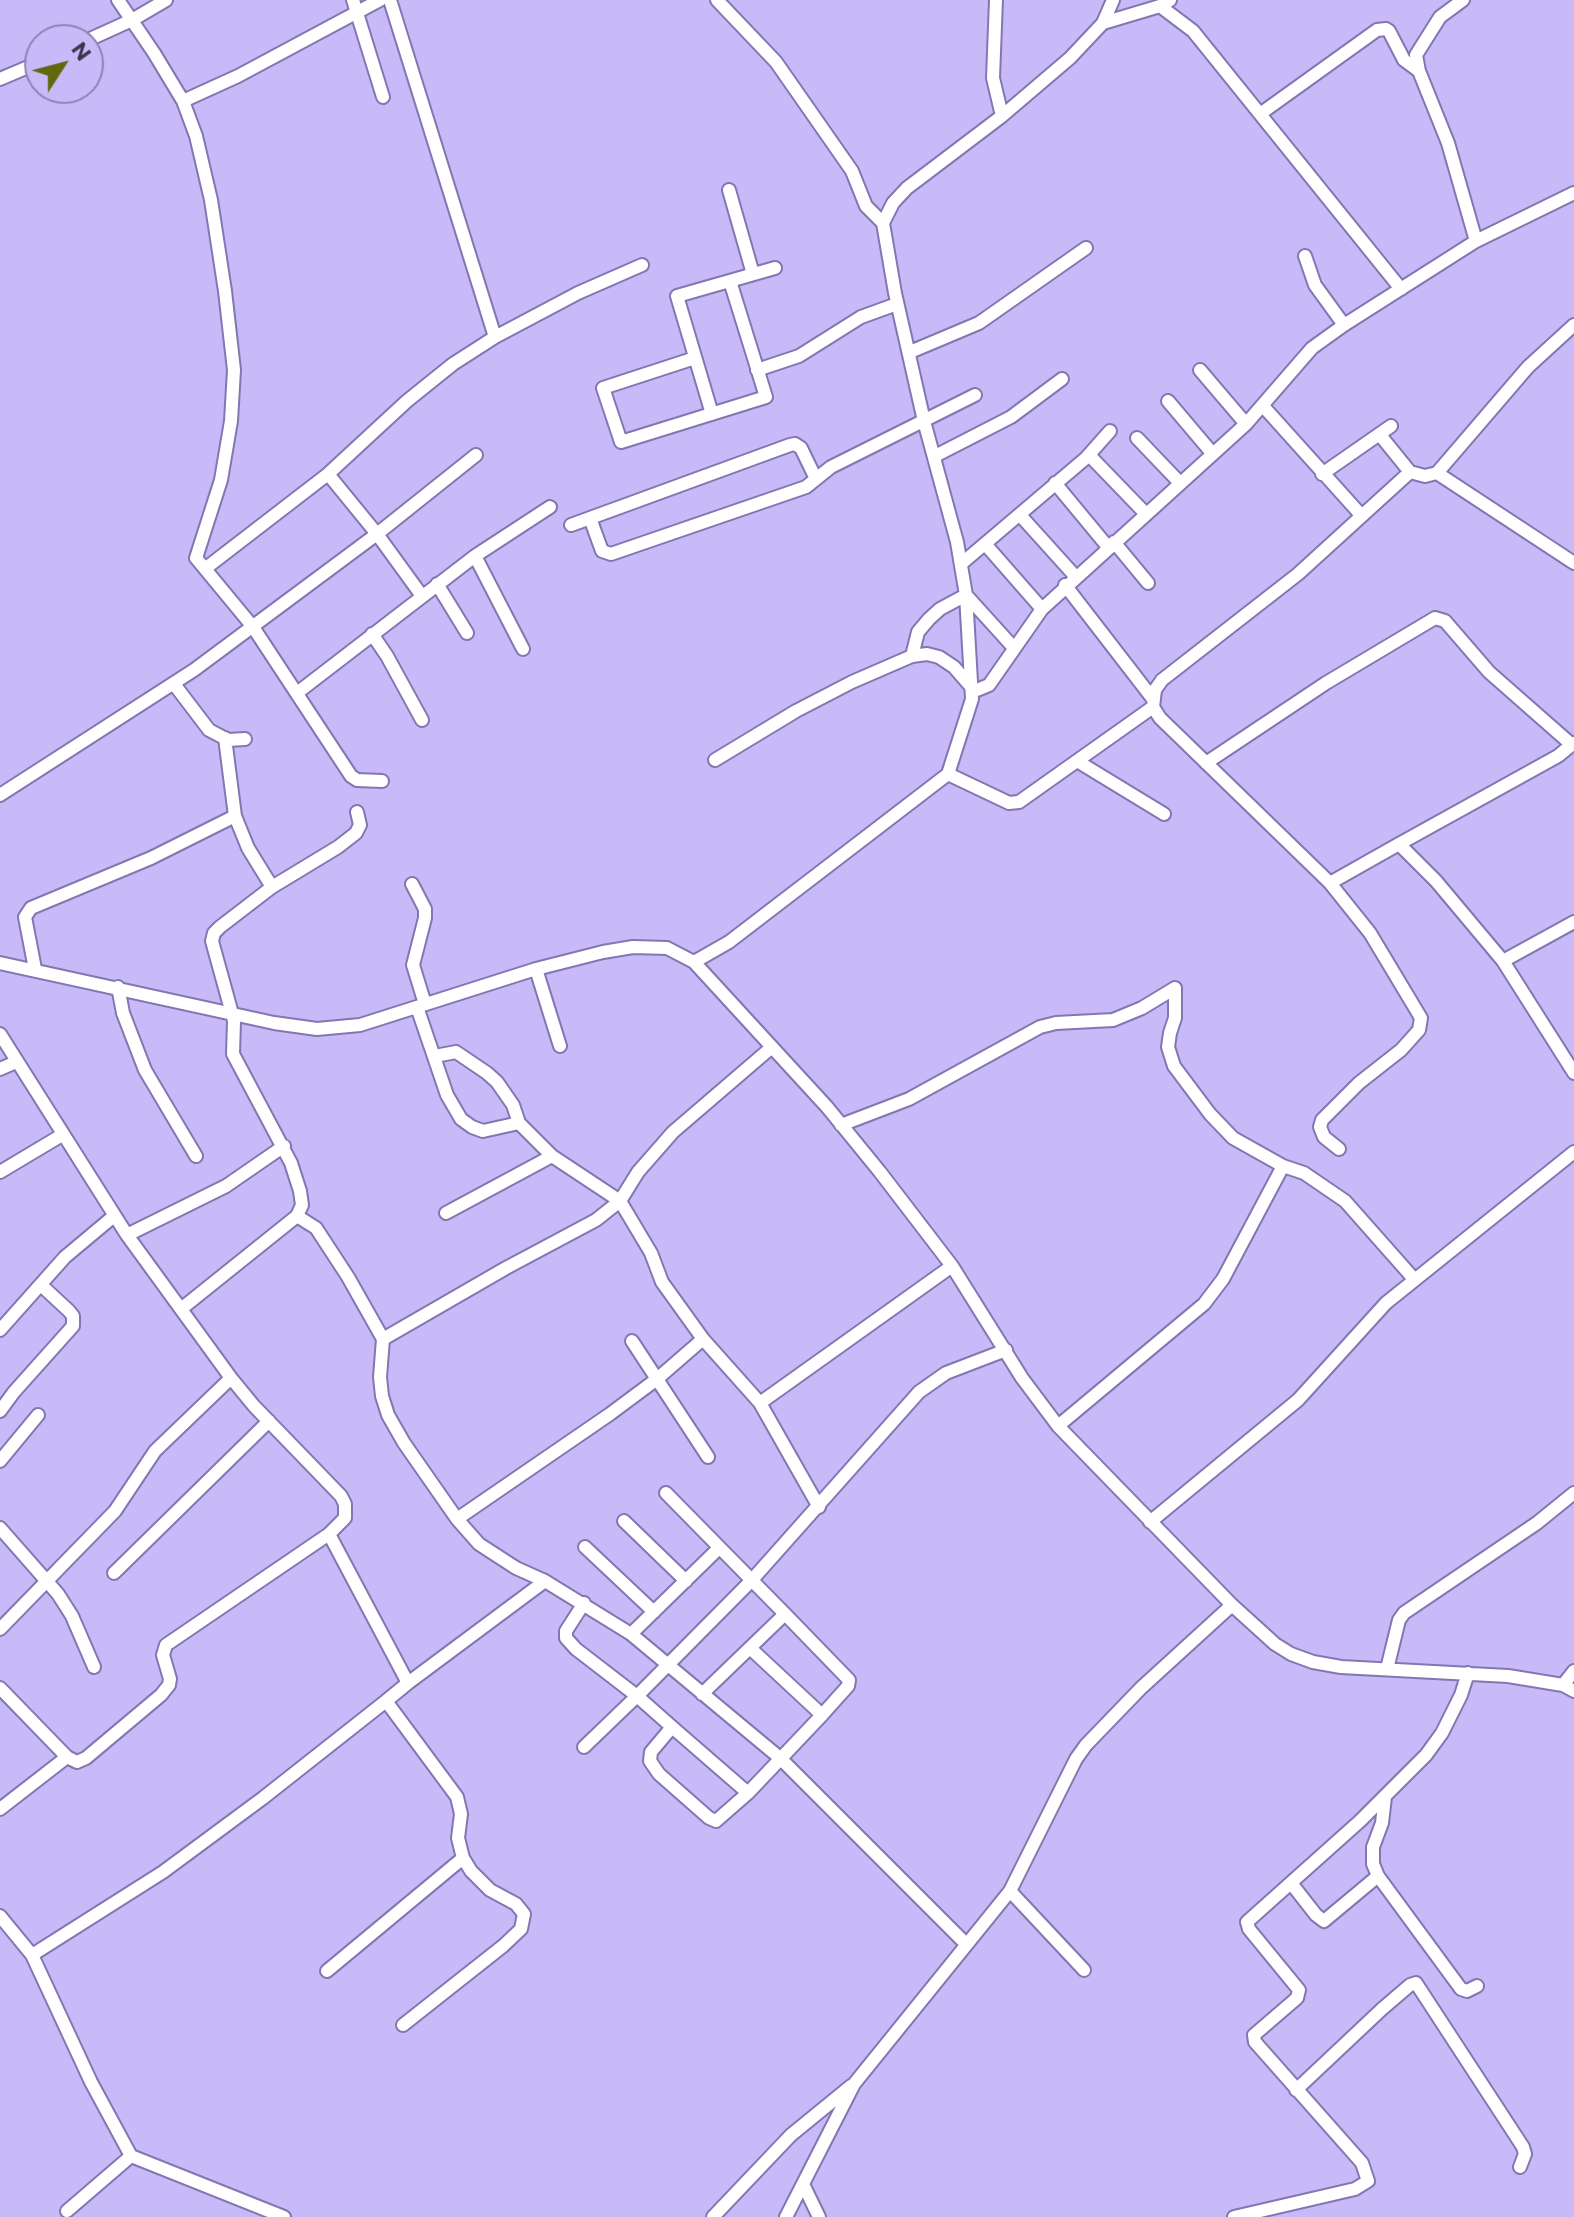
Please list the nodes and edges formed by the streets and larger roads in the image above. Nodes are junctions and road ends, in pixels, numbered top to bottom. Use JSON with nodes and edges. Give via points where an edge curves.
{"nodes":[{"id":1,"x":118,"y":0,"type":"edge"},
{"id":2,"x":166,"y":0,"type":"edge"},
{"id":3,"x":380,"y":0,"type":"edge"},
{"id":4,"x":390,"y":0,"type":"edge"},
{"id":5,"x":717,"y":0,"type":"edge"},
{"id":6,"x":996,"y":0,"type":"edge"},
{"id":7,"x":1113,"y":0,"type":"edge"},
{"id":8,"x":1463,"y":0,"type":"edge"},
{"id":9,"x":1165,"y":3,"type":"edge"},
{"id":10,"x":355,"y":6,"type":"edge"},
{"id":11,"x":132,"y":20,"type":"junction"},
{"id":12,"x":1103,"y":23,"type":"junction"},
{"id":13,"x":104,"y":33,"type":"edge"},
{"id":14,"x":24,"y":69,"type":"edge"},
{"id":15,"x":1419,"y":71,"type":"junction"},
{"id":16,"x":0,"y":79,"type":"edge"},
{"id":17,"x":383,"y":97,"type":"dead end"},
{"id":18,"x":183,"y":101,"type":"junction"},
{"id":19,"x":1260,"y":114,"type":"junction"},
{"id":20,"x":1002,"y":116,"type":"junction"},
{"id":21,"x":729,"y":190,"type":"dead end"},
{"id":22,"x":1574,"y":193,"type":"edge"},
{"id":23,"x":883,"y":223,"type":"junction"},
{"id":24,"x":1476,"y":241,"type":"junction"},
{"id":25,"x":1086,"y":248,"type":"dead end"},
{"id":26,"x":1305,"y":256,"type":"dead end"},
{"id":27,"x":642,"y":265,"type":"dead end"},
{"id":28,"x":775,"y":268,"type":"dead end"},
{"id":29,"x":753,"y":274,"type":"junction"},
{"id":30,"x":730,"y":281,"type":"junction"},
{"id":31,"x":1401,"y":289,"type":"junction"},
{"id":32,"x":897,"y":304,"type":"junction"},
{"id":33,"x":1344,"y":325,"type":"junction"},
{"id":34,"x":1574,"y":325,"type":"edge"},
{"id":35,"x":495,"y":337,"type":"junction"},
{"id":36,"x":910,"y":352,"type":"junction"},
{"id":37,"x":695,"y":358,"type":"junction"},
{"id":38,"x":757,"y":370,"type":"junction"},
{"id":39,"x":1200,"y":370,"type":"dead end"},
{"id":40,"x":1062,"y":379,"type":"dead end"},
{"id":41,"x":975,"y":395,"type":"dead end"},
{"id":42,"x":1168,"y":401,"type":"dead end"},
{"id":43,"x":1263,"y":406,"type":"junction"},
{"id":44,"x":712,"y":414,"type":"junction"},
{"id":45,"x":924,"y":421,"type":"junction"},
{"id":46,"x":1246,"y":424,"type":"junction"},
{"id":47,"x":1391,"y":426,"type":"dead end"},
{"id":48,"x":1110,"y":431,"type":"dead end"},
{"id":49,"x":1380,"y":435,"type":"junction"},
{"id":50,"x":1137,"y":438,"type":"dead end"},
{"id":51,"x":1212,"y":453,"type":"junction"},
{"id":52,"x":476,"y":455,"type":"dead end"},
{"id":53,"x":1089,"y":455,"type":"junction"},
{"id":54,"x":935,"y":456,"type":"junction"},
{"id":55,"x":1410,"y":472,"type":"junction"},
{"id":56,"x":1437,"y":473,"type":"junction"},
{"id":57,"x":328,"y":474,"type":"junction"},
{"id":58,"x":1322,"y":474,"type":"junction"},
{"id":59,"x":816,"y":479,"type":"junction"},
{"id":60,"x":1055,"y":483,"type":"junction"},
{"id":61,"x":1180,"y":483,"type":"junction"},
{"id":62,"x":550,"y":507,"type":"dead end"},
{"id":63,"x":1146,"y":514,"type":"junction"},
{"id":64,"x":1020,"y":515,"type":"junction"},
{"id":65,"x":1361,"y":515,"type":"junction"},
{"id":66,"x":590,"y":518,"type":"junction"},
{"id":67,"x":571,"y":525,"type":"dead end"},
{"id":68,"x":377,"y":534,"type":"junction"},
{"id":69,"x":1111,"y":544,"type":"junction"},
{"id":70,"x":986,"y":545,"type":"junction"},
{"id":71,"x":475,"y":556,"type":"junction"},
{"id":72,"x":1574,"y":563,"type":"edge"},
{"id":73,"x":961,"y":564,"type":"junction"},
{"id":74,"x":206,"y":568,"type":"junction"},
{"id":75,"x":1070,"y":581,"type":"junction"},
{"id":76,"x":1148,"y":583,"type":"dead end"},
{"id":77,"x":437,"y":584,"type":"junction"},
{"id":78,"x":966,"y":595,"type":"junction"},
{"id":79,"x":422,"y":596,"type":"junction"},
{"id":80,"x":1042,"y":609,"type":"junction"},
{"id":81,"x":253,"y":627,"type":"junction"},
{"id":82,"x":467,"y":633,"type":"dead end"},
{"id":83,"x":372,"y":634,"type":"junction"},
{"id":84,"x":1014,"y":648,"type":"junction"},
{"id":85,"x":523,"y":649,"type":"dead end"},
{"id":86,"x":912,"y":656,"type":"junction"},
{"id":87,"x":174,"y":684,"type":"junction"},
{"id":88,"x":973,"y":689,"type":"junction"},
{"id":89,"x":297,"y":693,"type":"junction"},
{"id":90,"x":1153,"y":703,"type":"junction"},
{"id":91,"x":422,"y":720,"type":"dead end"},
{"id":92,"x":225,"y":738,"type":"junction"},
{"id":93,"x":245,"y":739,"type":"dead end"},
{"id":94,"x":1573,"y":744,"type":"edge"},
{"id":95,"x":715,"y":760,"type":"dead end"},
{"id":96,"x":1077,"y":761,"type":"junction"},
{"id":97,"x":1206,"y":763,"type":"junction"},
{"id":98,"x":948,"y":774,"type":"junction"},
{"id":99,"x":382,"y":781,"type":"dead end"},
{"id":100,"x":0,"y":795,"type":"edge"},
{"id":101,"x":357,"y":812,"type":"dead end"},
{"id":102,"x":1164,"y":814,"type":"dead end"},
{"id":103,"x":235,"y":816,"type":"junction"},
{"id":104,"x":1399,"y":844,"type":"junction"},
{"id":105,"x":1330,"y":883,"type":"junction"},
{"id":106,"x":412,"y":884,"type":"dead end"},
{"id":107,"x":272,"y":887,"type":"junction"},
{"id":108,"x":1574,"y":922,"type":"edge"},
{"id":109,"x":1503,"y":961,"type":"junction"},
{"id":110,"x":694,"y":962,"type":"junction"},
{"id":111,"x":0,"y":963,"type":"edge"},
{"id":112,"x":35,"y":969,"type":"junction"},
{"id":113,"x":536,"y":969,"type":"junction"},
{"id":114,"x":118,"y":987,"type":"junction"},
{"id":115,"x":421,"y":1005,"type":"junction"},
{"id":116,"x":230,"y":1012,"type":"junction"},
{"id":117,"x":0,"y":1034,"type":"edge"},
{"id":118,"x":560,"y":1046,"type":"dead end"},
{"id":119,"x":772,"y":1047,"type":"junction"},
{"id":120,"x":435,"y":1056,"type":"junction"},
{"id":121,"x":16,"y":1062,"type":"junction"},
{"id":122,"x":0,"y":1069,"type":"edge"},
{"id":123,"x":1574,"y":1073,"type":"edge"},
{"id":124,"x":519,"y":1123,"type":"junction"},
{"id":125,"x":841,"y":1125,"type":"junction"},
{"id":126,"x":62,"y":1135,"type":"junction"},
{"id":127,"x":284,"y":1146,"type":"junction"},
{"id":128,"x":1339,"y":1149,"type":"dead end"},
{"id":129,"x":1574,"y":1152,"type":"edge"},
{"id":130,"x":196,"y":1156,"type":"dead end"},
{"id":131,"x":552,"y":1156,"type":"junction"},
{"id":132,"x":1283,"y":1166,"type":"junction"},
{"id":133,"x":0,"y":1172,"type":"edge"},
{"id":134,"x":620,"y":1201,"type":"junction"},
{"id":135,"x":446,"y":1213,"type":"dead end"},
{"id":136,"x":114,"y":1216,"type":"junction"},
{"id":137,"x":297,"y":1216,"type":"junction"},
{"id":138,"x":127,"y":1235,"type":"junction"},
{"id":139,"x":952,"y":1266,"type":"junction"},
{"id":140,"x":1414,"y":1279,"type":"junction"},
{"id":141,"x":41,"y":1285,"type":"junction"},
{"id":142,"x":181,"y":1309,"type":"junction"},
{"id":143,"x":0,"y":1330,"type":"edge"},
{"id":144,"x":383,"y":1339,"type":"junction"},
{"id":145,"x":703,"y":1339,"type":"junction"},
{"id":146,"x":632,"y":1341,"type":"dead end"},
{"id":147,"x":1006,"y":1350,"type":"junction"},
{"id":148,"x":231,"y":1378,"type":"junction"},
{"id":149,"x":657,"y":1379,"type":"junction"},
{"id":150,"x":760,"y":1403,"type":"junction"},
{"id":151,"x":0,"y":1411,"type":"edge"},
{"id":152,"x":38,"y":1415,"type":"dead end"},
{"id":153,"x":269,"y":1421,"type":"junction"},
{"id":154,"x":1058,"y":1426,"type":"junction"},
{"id":155,"x":708,"y":1457,"type":"dead end"},
{"id":156,"x":0,"y":1461,"type":"edge"},
{"id":157,"x":666,"y":1493,"type":"dead end"},
{"id":158,"x":1574,"y":1493,"type":"edge"},
{"id":159,"x":819,"y":1507,"type":"junction"},
{"id":160,"x":457,"y":1519,"type":"junction"},
{"id":161,"x":624,"y":1521,"type":"dead end"},
{"id":162,"x":1150,"y":1522,"type":"junction"},
{"id":163,"x":0,"y":1528,"type":"edge"},
{"id":164,"x":329,"y":1534,"type":"junction"},
{"id":165,"x":585,"y":1547,"type":"dead end"},
{"id":166,"x":719,"y":1548,"type":"junction"},
{"id":167,"x":114,"y":1573,"type":"dead end"},
{"id":168,"x":47,"y":1580,"type":"junction"},
{"id":169,"x":545,"y":1581,"type":"junction"},
{"id":170,"x":686,"y":1581,"type":"junction"},
{"id":171,"x":751,"y":1581,"type":"junction"},
{"id":172,"x":584,"y":1603,"type":"junction"},
{"id":173,"x":1232,"y":1605,"type":"junction"},
{"id":174,"x":654,"y":1612,"type":"junction"},
{"id":175,"x":785,"y":1614,"type":"junction"},
{"id":176,"x":0,"y":1629,"type":"edge"},
{"id":177,"x":631,"y":1634,"type":"junction"},
{"id":178,"x":750,"y":1648,"type":"junction"},
{"id":179,"x":667,"y":1663,"type":"junction"},
{"id":180,"x":94,"y":1667,"type":"dead end"},
{"id":181,"x":1387,"y":1669,"type":"junction"},
{"id":182,"x":1574,"y":1671,"type":"edge"},
{"id":183,"x":1468,"y":1673,"type":"junction"},
{"id":184,"x":408,"y":1683,"type":"junction"},
{"id":185,"x":0,"y":1688,"type":"edge"},
{"id":186,"x":1568,"y":1688,"type":"edge"},
{"id":187,"x":702,"y":1694,"type":"junction"},
{"id":188,"x":637,"y":1696,"type":"junction"},
{"id":189,"x":386,"y":1701,"type":"junction"},
{"id":190,"x":822,"y":1715,"type":"junction"},
{"id":191,"x":672,"y":1727,"type":"junction"},
{"id":192,"x":584,"y":1747,"type":"dead end"},
{"id":193,"x":67,"y":1757,"type":"junction"},
{"id":194,"x":780,"y":1758,"type":"junction"},
{"id":195,"x":748,"y":1793,"type":"junction"},
{"id":196,"x":1385,"y":1797,"type":"junction"},
{"id":197,"x":0,"y":1809,"type":"edge"},
{"id":198,"x":463,"y":1858,"type":"junction"},
{"id":199,"x":1378,"y":1876,"type":"junction"},
{"id":200,"x":1291,"y":1883,"type":"junction"},
{"id":201,"x":1010,"y":1891,"type":"junction"},
{"id":202,"x":0,"y":1916,"type":"edge"},
{"id":203,"x":966,"y":1944,"type":"junction"},
{"id":204,"x":32,"y":1955,"type":"junction"},
{"id":205,"x":1084,"y":1970,"type":"dead end"},
{"id":206,"x":327,"y":1971,"type":"dead end"},
{"id":207,"x":1477,"y":1986,"type":"dead end"},
{"id":208,"x":403,"y":2025,"type":"dead end"},
{"id":209,"x":854,"y":2084,"type":"junction"},
{"id":210,"x":1296,"y":2090,"type":"junction"},
{"id":211,"x":131,"y":2156,"type":"junction"},
{"id":212,"x":1520,"y":2167,"type":"dead end"},
{"id":213,"x":803,"y":2184,"type":"junction"},
{"id":214,"x":67,"y":2211,"type":"dead end"},
{"id":215,"x":284,"y":2217,"type":"edge"},
{"id":216,"x":713,"y":2217,"type":"edge"},
{"id":217,"x":786,"y":2217,"type":"edge"},
{"id":218,"x":819,"y":2217,"type":"edge"},
{"id":219,"x":1234,"y":2217,"type":"edge"}],
"edges":[{"from":1,"to":11,"type":"street"},
{"from":2,"to":11,"type":"street"},
{"from":3,"to":10,"type":"street"},
{"from":4,"to":35,"type":"street"},
{"from":5,"to":23,"type":"street","via":[[776,62],[852,171],[866,206]]},
{"from":6,"to":20,"type":"street","via":[[993,78]]},
{"from":7,"to":12,"type":"street"},
{"from":8,"to":15,"type":"street","via":[[1440,17],[1418,49]]},
{"from":9,"to":12,"type":"street"},
{"from":9,"to":19,"type":"street"},
{"from":10,"to":17,"type":"street"},
{"from":10,"to":18,"type":"street","via":[[238,76]]},
{"from":11,"to":13,"type":"street"},
{"from":11,"to":18,"type":"street"},
{"from":12,"to":20,"type":"street"},
{"from":14,"to":16,"type":"street"},
{"from":15,"to":19,"type":"street","via":[[1408,66],[1389,31],[1381,28]]},
{"from":15,"to":24,"type":"street","via":[[1448,143]]},
{"from":18,"to":74,"type":"street","via":[[211,200],[234,370],[221,480],[196,558]]},
{"from":19,"to":31,"type":"street"},
{"from":20,"to":23,"type":"street","via":[[907,188]]},
{"from":21,"to":29,"type":"street"},
{"from":22,"to":24,"type":"street"},
{"from":23,"to":32,"type":"street"},
{"from":24,"to":31,"type":"street"},
{"from":25,"to":36,"type":"street","via":[[979,323]]},
{"from":26,"to":33,"type":"street","via":[[1315,285]]},
{"from":27,"to":35,"type":"street"},
{"from":28,"to":29,"type":"street"},
{"from":29,"to":30,"type":"street"},
{"from":30,"to":37,"type":"street","via":[[677,296]]},
{"from":30,"to":38,"type":"street"},
{"from":31,"to":33,"type":"street"},
{"from":32,"to":36,"type":"street"},
{"from":32,"to":38,"type":"street","via":[[861,317],[799,356]]},
{"from":33,"to":43,"type":"street","via":[[1300,360]]},
{"from":34,"to":56,"type":"street","via":[[1528,367]]},
{"from":35,"to":57,"type":"street","via":[[407,401]]},
{"from":36,"to":45,"type":"street"},
{"from":37,"to":44,"type":"street"},
{"from":37,"to":44,"type":"street","via":[[603,388],[621,442]]},
{"from":38,"to":44,"type":"street","via":[[766,397]]},
{"from":39,"to":46,"type":"street"},
{"from":40,"to":54,"type":"street","via":[[1011,417]]},
{"from":41,"to":45,"type":"street"},
{"from":42,"to":51,"type":"street"},
{"from":43,"to":46,"type":"street"},
{"from":43,"to":58,"type":"street"},
{"from":45,"to":54,"type":"street"},
{"from":45,"to":59,"type":"street"},
{"from":46,"to":51,"type":"street"},
{"from":47,"to":49,"type":"street"},
{"from":48,"to":53,"type":"street"},
{"from":49,"to":55,"type":"street"},
{"from":49,"to":58,"type":"street"},
{"from":50,"to":61,"type":"street"},
{"from":51,"to":61,"type":"street"},
{"from":52,"to":68,"type":"street"},
{"from":53,"to":60,"type":"street"},
{"from":53,"to":63,"type":"street"},
{"from":54,"to":73,"type":"street"},
{"from":55,"to":56,"type":"street"},
{"from":55,"to":65,"type":"street"},
{"from":56,"to":72,"type":"street"},
{"from":57,"to":68,"type":"street"},
{"from":57,"to":74,"type":"street"},
{"from":58,"to":65,"type":"street"},
{"from":59,"to":66,"type":"street","via":[[795,444]]},
{"from":59,"to":66,"type":"street","via":[[806,487],[607,555]]},
{"from":60,"to":64,"type":"street"},
{"from":60,"to":69,"type":"street"},
{"from":61,"to":63,"type":"street"},
{"from":62,"to":71,"type":"street"},
{"from":63,"to":69,"type":"street"},
{"from":64,"to":70,"type":"street"},
{"from":64,"to":75,"type":"street"},
{"from":65,"to":90,"type":"street","via":[[1298,574],[1162,680]]},
{"from":66,"to":67,"type":"street"},
{"from":68,"to":79,"type":"street"},
{"from":68,"to":81,"type":"street"},
{"from":69,"to":75,"type":"street"},
{"from":69,"to":76,"type":"street"},
{"from":70,"to":73,"type":"street"},
{"from":70,"to":80,"type":"street"},
{"from":71,"to":77,"type":"street"},
{"from":71,"to":85,"type":"street"},
{"from":73,"to":78,"type":"street"},
{"from":74,"to":81,"type":"street"},
{"from":75,"to":80,"type":"street"},
{"from":75,"to":90,"type":"street"},
{"from":77,"to":79,"type":"street"},
{"from":77,"to":82,"type":"street"},
{"from":78,"to":84,"type":"street"},
{"from":78,"to":86,"type":"street","via":[[929,619],[918,632]]},
{"from":78,"to":88,"type":"street"},
{"from":79,"to":83,"type":"street"},
{"from":80,"to":84,"type":"street"},
{"from":81,"to":87,"type":"street"},
{"from":81,"to":89,"type":"street"},
{"from":83,"to":89,"type":"street"},
{"from":83,"to":91,"type":"street"},
{"from":84,"to":88,"type":"street","via":[[989,685]]},
{"from":86,"to":88,"type":"street","via":[[939,657]]},
{"from":86,"to":95,"type":"street","via":[[796,711]]},
{"from":87,"to":92,"type":"street","via":[[209,730]]},
{"from":87,"to":100,"type":"street"},
{"from":88,"to":98,"type":"street"},
{"from":89,"to":99,"type":"street","via":[[351,776]]},
{"from":90,"to":96,"type":"street"},
{"from":90,"to":97,"type":"street","via":[[1160,718]]},
{"from":92,"to":93,"type":"street"},
{"from":92,"to":103,"type":"street"},
{"from":94,"to":97,"type":"street","via":[[1489,672],[1445,621],[1435,618]]},
{"from":94,"to":104,"type":"street"},
{"from":96,"to":98,"type":"street","via":[[1013,804]]},
{"from":96,"to":102,"type":"street"},
{"from":97,"to":105,"type":"street"},
{"from":98,"to":110,"type":"street","via":[[729,942]]},
{"from":101,"to":107,"type":"street","via":[[356,833]]},
{"from":103,"to":107,"type":"street"},
{"from":103,"to":112,"type":"street","via":[[27,912]]},
{"from":104,"to":105,"type":"street"},
{"from":104,"to":109,"type":"street"},
{"from":105,"to":128,"type":"street","via":[[1370,933],[1421,1018],[1419,1030],[1401,1050],[1322,1120],[1324,1137]]},
{"from":106,"to":115,"type":"street","via":[[425,909],[413,965]]},
{"from":107,"to":116,"type":"street","via":[[212,937]]},
{"from":108,"to":109,"type":"street"},
{"from":109,"to":123,"type":"street"},
{"from":110,"to":113,"type":"street","via":[[652,946]]},
{"from":110,"to":119,"type":"street"},
{"from":111,"to":112,"type":"street"},
{"from":112,"to":114,"type":"street"},
{"from":113,"to":115,"type":"street"},
{"from":113,"to":118,"type":"street"},
{"from":114,"to":116,"type":"street"},
{"from":114,"to":130,"type":"street","via":[[145,1070]]},
{"from":115,"to":116,"type":"street","via":[[360,1025],[317,1029]]},
{"from":115,"to":120,"type":"street"},
{"from":116,"to":127,"type":"street","via":[[233,1054]]},
{"from":117,"to":121,"type":"street"},
{"from":119,"to":125,"type":"street"},
{"from":119,"to":134,"type":"street","via":[[673,1132]]},
{"from":120,"to":124,"type":"street","via":[[456,1052],[487,1073],[513,1105]]},
{"from":120,"to":124,"type":"street","via":[[454,1109],[472,1127],[490,1131]]},
{"from":121,"to":122,"type":"street"},
{"from":121,"to":126,"type":"street"},
{"from":124,"to":131,"type":"street"},
{"from":125,"to":132,"type":"street","via":[[909,1099],[1040,1027],[1113,1020],[1175,988],[1168,1047],[1174,1066],[1233,1138]]},
{"from":125,"to":139,"type":"street"},
{"from":126,"to":133,"type":"street"},
{"from":126,"to":136,"type":"street"},
{"from":127,"to":137,"type":"street","via":[[300,1191]]},
{"from":127,"to":138,"type":"street","via":[[213,1194]]},
{"from":129,"to":140,"type":"street"},
{"from":131,"to":134,"type":"street"},
{"from":131,"to":135,"type":"street"},
{"from":132,"to":140,"type":"street","via":[[1304,1173],[1345,1201]]},
{"from":132,"to":154,"type":"street","via":[[1223,1279],[1204,1304]]},
{"from":134,"to":144,"type":"street","via":[[579,1231]]},
{"from":134,"to":145,"type":"street","via":[[662,1282]]},
{"from":136,"to":138,"type":"street"},
{"from":136,"to":141,"type":"street"},
{"from":137,"to":142,"type":"street"},
{"from":137,"to":144,"type":"street","via":[[316,1228]]},
{"from":138,"to":142,"type":"street"},
{"from":139,"to":147,"type":"street"},
{"from":139,"to":150,"type":"street"},
{"from":140,"to":162,"type":"street","via":[[1374,1314],[1298,1400]]},
{"from":141,"to":143,"type":"street"},
{"from":141,"to":151,"type":"street","via":[[73,1316],[73,1326]]},
{"from":142,"to":148,"type":"street"},
{"from":144,"to":160,"type":"street","via":[[380,1377],[388,1415]]},
{"from":145,"to":149,"type":"street"},
{"from":145,"to":150,"type":"street"},
{"from":146,"to":149,"type":"street"},
{"from":147,"to":154,"type":"street"},
{"from":147,"to":159,"type":"street","via":[[946,1373],[919,1392]]},
{"from":148,"to":153,"type":"street"},
{"from":148,"to":168,"type":"street","via":[[155,1451],[115,1511]]},
{"from":149,"to":155,"type":"street"},
{"from":149,"to":160,"type":"street"},
{"from":150,"to":159,"type":"street"},
{"from":152,"to":156,"type":"street"},
{"from":153,"to":164,"type":"street","via":[[345,1504],[345,1518]]},
{"from":153,"to":167,"type":"street"},
{"from":154,"to":162,"type":"street"},
{"from":157,"to":166,"type":"street"},
{"from":158,"to":181,"type":"street","via":[[1404,1613]]},
{"from":159,"to":171,"type":"street"},
{"from":160,"to":169,"type":"street","via":[[495,1556]]},
{"from":161,"to":170,"type":"street"},
{"from":162,"to":173,"type":"street"},
{"from":163,"to":168,"type":"street"},
{"from":164,"to":184,"type":"street"},
{"from":164,"to":193,"type":"street","via":[[166,1645],[169,1685],[86,1758],[77,1762]]},
{"from":165,"to":174,"type":"street"},
{"from":166,"to":170,"type":"street"},
{"from":166,"to":171,"type":"street"},
{"from":168,"to":176,"type":"street"},
{"from":168,"to":180,"type":"street","via":[[72,1616]]},
{"from":169,"to":172,"type":"street"},
{"from":169,"to":184,"type":"street"},
{"from":170,"to":174,"type":"street"},
{"from":171,"to":175,"type":"street"},
{"from":171,"to":179,"type":"street"},
{"from":172,"to":177,"type":"street"},
{"from":172,"to":188,"type":"street","via":[[566,1638]]},
{"from":173,"to":181,"type":"street","via":[[1291,1654],[1341,1667]]},
{"from":173,"to":201,"type":"street","via":[[1086,1745]]},
{"from":174,"to":177,"type":"street"},
{"from":175,"to":178,"type":"street"},
{"from":175,"to":190,"type":"street","via":[[849,1680]]},
{"from":177,"to":179,"type":"street"},
{"from":178,"to":187,"type":"street"},
{"from":178,"to":190,"type":"street"},
{"from":179,"to":187,"type":"street"},
{"from":179,"to":188,"type":"street"},
{"from":181,"to":183,"type":"street"},
{"from":182,"to":186,"type":"street"},
{"from":183,"to":186,"type":"street"},
{"from":183,"to":196,"type":"street","via":[[1442,1733]]},
{"from":184,"to":189,"type":"street"},
{"from":185,"to":193,"type":"street"},
{"from":187,"to":194,"type":"street"},
{"from":188,"to":191,"type":"street"},
{"from":188,"to":192,"type":"street"},
{"from":189,"to":198,"type":"street","via":[[457,1797]]},
{"from":189,"to":204,"type":"street","via":[[163,1872]]},
{"from":190,"to":194,"type":"street"},
{"from":191,"to":195,"type":"street"},
{"from":191,"to":195,"type":"street","via":[[651,1752],[650,1761],[709,1818],[720,1819]]},
{"from":193,"to":197,"type":"street"},
{"from":194,"to":195,"type":"street"},
{"from":194,"to":203,"type":"street"},
{"from":196,"to":199,"type":"street","via":[[1373,1847]]},
{"from":196,"to":200,"type":"street"},
{"from":198,"to":206,"type":"street"},
{"from":198,"to":208,"type":"street","via":[[485,1886],[516,1904],[524,1923],[503,1946]]},
{"from":199,"to":200,"type":"street","via":[[1324,1921]]},
{"from":199,"to":207,"type":"street","via":[[1461,1989]]},
{"from":200,"to":210,"type":"street","via":[[1247,1925],[1299,1990],[1297,1998],[1253,2038]]},
{"from":201,"to":203,"type":"street"},
{"from":201,"to":205,"type":"street"},
{"from":202,"to":204,"type":"street"},
{"from":203,"to":209,"type":"street"},
{"from":204,"to":211,"type":"street"},
{"from":209,"to":213,"type":"street"},
{"from":209,"to":216,"type":"street","via":[[791,2135]]},
{"from":210,"to":212,"type":"street","via":[[1416,1983],[1523,2147]]},
{"from":210,"to":219,"type":"street","via":[[1362,2163],[1368,2181],[1355,2189]]},
{"from":211,"to":214,"type":"street"},
{"from":211,"to":215,"type":"street"},
{"from":213,"to":217,"type":"street"},
{"from":213,"to":218,"type":"street"}]}
